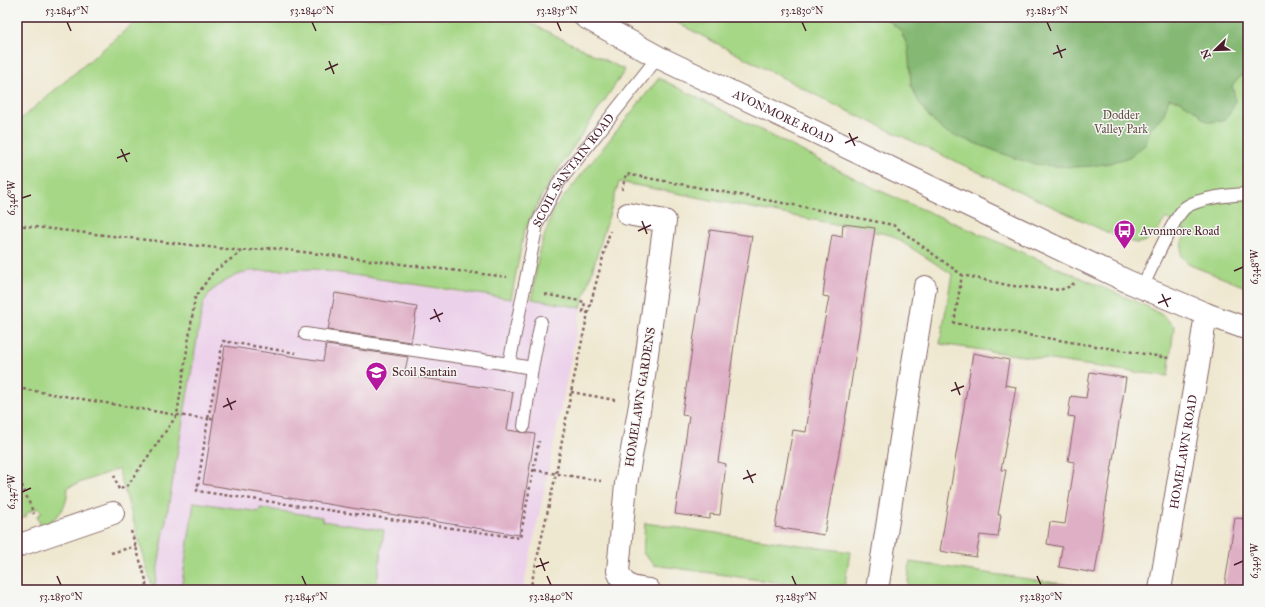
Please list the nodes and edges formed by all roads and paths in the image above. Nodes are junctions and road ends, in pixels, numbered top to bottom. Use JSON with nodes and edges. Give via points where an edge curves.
{"nodes":[{"id":1,"x":585,"y":17,"type":"edge"},
{"id":2,"x":658,"y":57,"type":"junction"},
{"id":3,"x":1248,"y":194,"type":"edge"},
{"id":4,"x":620,"y":212,"type":"junction"},
{"id":5,"x":17,"y":224,"type":"edge"},
{"id":6,"x":243,"y":251,"type":"junction"},
{"id":7,"x":962,"y":275,"type":"junction"},
{"id":8,"x":508,"y":277,"type":"dead end"},
{"id":9,"x":1076,"y":278,"type":"dead end"},
{"id":10,"x":924,"y":287,"type":"dead end"},
{"id":11,"x":1142,"y":288,"type":"junction"},
{"id":12,"x":539,"y":293,"type":"dead end"},
{"id":13,"x":588,"y":313,"type":"junction"},
{"id":14,"x":1206,"y":314,"type":"junction"},
{"id":15,"x":541,"y":322,"type":"dead end"},
{"id":16,"x":1248,"y":329,"type":"edge"},
{"id":17,"x":305,"y":334,"type":"dead end"},
{"id":18,"x":300,"y":353,"type":"dead end"},
{"id":19,"x":1169,"y":358,"type":"dead end"},
{"id":20,"x":509,"y":364,"type":"junction"},
{"id":21,"x":532,"y":368,"type":"junction"},
{"id":22,"x":17,"y":388,"type":"edge"},
{"id":23,"x":571,"y":392,"type":"junction"},
{"id":24,"x":640,"y":405,"type":"junction"},
{"id":25,"x":177,"y":416,"type":"junction"},
{"id":26,"x":208,"y":419,"type":"junction"},
{"id":27,"x":213,"y":419,"type":"dead end"},
{"id":28,"x":524,"y":426,"type":"joint"},
{"id":29,"x":534,"y":470,"type":"junction"},
{"id":30,"x":17,"y":474,"type":"edge"},
{"id":31,"x":556,"y":474,"type":"junction"},
{"id":32,"x":114,"y":475,"type":"dead end"},
{"id":33,"x":604,"y":481,"type":"dead end"},
{"id":34,"x":119,"y":490,"type":"junction"},
{"id":35,"x":32,"y":511,"type":"dead end"},
{"id":36,"x":121,"y":512,"type":"junction"},
{"id":37,"x":17,"y":546,"type":"edge"},
{"id":38,"x":136,"y":546,"type":"junction"},
{"id":39,"x":111,"y":553,"type":"dead end"},
{"id":40,"x":146,"y":590,"type":"edge"},
{"id":41,"x":530,"y":590,"type":"edge"},
{"id":42,"x":650,"y":590,"type":"edge"},
{"id":43,"x":877,"y":590,"type":"edge"},
{"id":44,"x":1160,"y":590,"type":"edge"}],
"edges":[{"from":1,"to":2,"type":"street","name":"AVONMORE ROAD"},
{"from":2,"to":11,"type":"street","name":"AVONMORE ROAD"},
{"from":2,"to":20,"type":"lane","name":"SCOIL SANTAIN ROAD","via":[[559,182],[537,224]]},
{"from":3,"to":11,"type":"lane","via":[[1207,199],[1182,210]]},
{"from":4,"to":7,"type":"path","via":[[626,174],[893,225]]},
{"from":4,"to":13,"type":"path"},
{"from":4,"to":24,"type":"street","name":"HOMELAWN GARDENS","via":[[665,221]]},
{"from":5,"to":6,"type":"path"},
{"from":6,"to":8,"type":"path","via":[[271,248]]},
{"from":6,"to":25,"type":"path","via":[[213,272],[195,298]]},
{"from":7,"to":9,"type":"path","via":[[1012,286],[1060,290],[1071,286]]},
{"from":7,"to":19,"type":"path","via":[[954,323]]},
{"from":10,"to":43,"type":"street"},
{"from":11,"to":14,"type":"street","name":"AVONMORE ROAD"},
{"from":12,"to":13,"type":"path","via":[[585,302],[582,312]]},
{"from":13,"to":23,"type":"path"},
{"from":14,"to":16,"type":"street","name":"AVONMORE ROAD"},
{"from":14,"to":44,"type":"street","name":"HOMELAWN ROAD"},
{"from":15,"to":21,"type":"lane"},
{"from":17,"to":20,"type":"lane"},
{"from":18,"to":26,"type":"path","via":[[223,341]]},
{"from":20,"to":21,"type":"lane"},
{"from":21,"to":28,"type":"lane"},
{"from":22,"to":25,"type":"path"},
{"from":23,"to":24,"type":"path"},
{"from":23,"to":31,"type":"path"},
{"from":24,"to":42,"type":"street","name":"HOMELAWN GARDENS","via":[[626,484],[618,571],[628,586]]},
{"from":25,"to":26,"type":"path"},
{"from":25,"to":34,"type":"path","via":[[128,485]]},
{"from":26,"to":27,"type":"path"},
{"from":26,"to":29,"type":"path","via":[[197,491],[520,538]]},
{"from":28,"to":29,"type":"path","via":[[542,428]]},
{"from":29,"to":31,"type":"path"},
{"from":30,"to":35,"type":"path"},
{"from":31,"to":33,"type":"path"},
{"from":31,"to":41,"type":"path"},
{"from":32,"to":34,"type":"path"},
{"from":34,"to":36,"type":"path"},
{"from":36,"to":37,"type":"street"},
{"from":36,"to":38,"type":"path"},
{"from":38,"to":39,"type":"path"},
{"from":38,"to":40,"type":"path","via":[[146,580]]}]}
